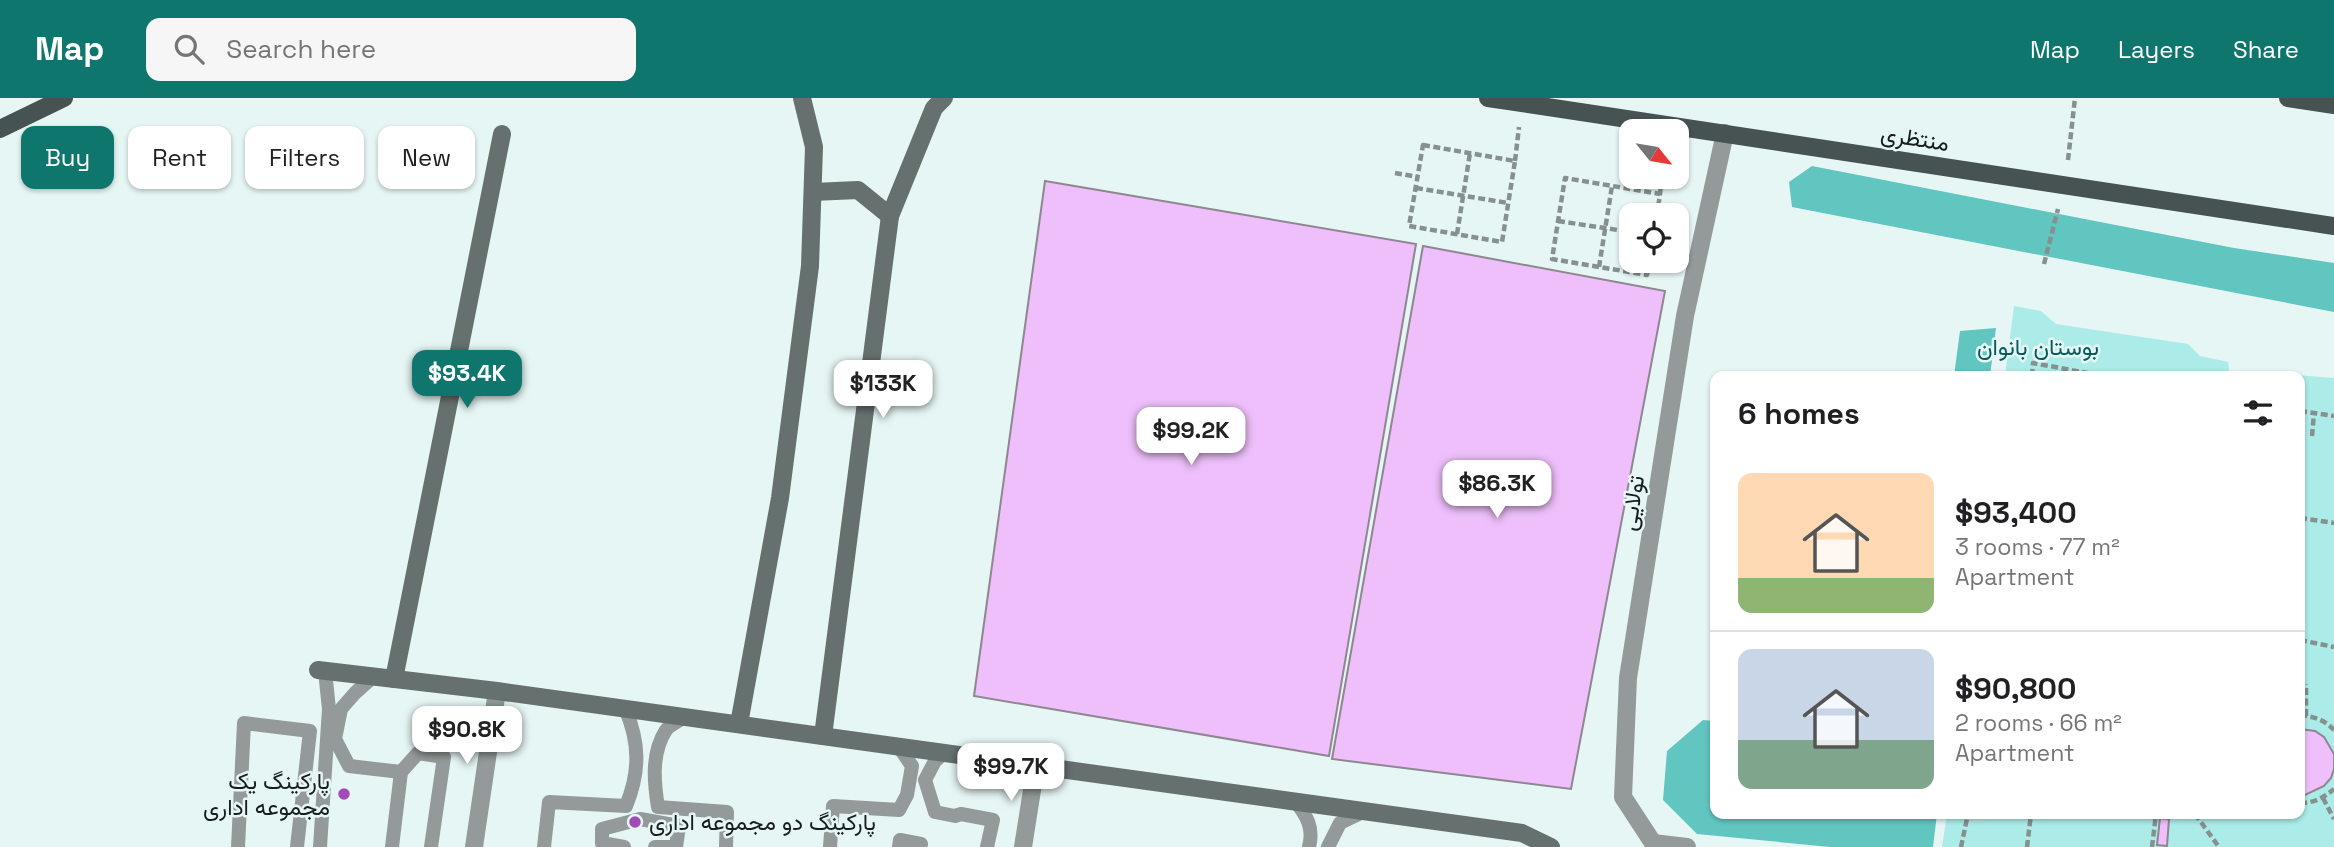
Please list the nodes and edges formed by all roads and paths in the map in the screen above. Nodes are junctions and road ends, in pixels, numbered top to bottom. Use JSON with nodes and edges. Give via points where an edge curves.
{"nodes":[{"id":1,"x":64,"y":98,"type":"edge"},
{"id":2,"x":802,"y":98,"type":"edge"},
{"id":3,"x":944,"y":98,"type":"edge"},
{"id":4,"x":1488,"y":98,"type":"edge"},
{"id":5,"x":2288,"y":98,"type":"edge"},
{"id":6,"x":2334,"y":105,"type":"edge"},
{"id":7,"x":0,"y":129,"type":"edge"},
{"id":8,"x":502,"y":134,"type":"dead end"},
{"id":9,"x":1725,"y":134,"type":"junction"},
{"id":10,"x":1470,"y":153,"type":"junction"},
{"id":11,"x":1395,"y":173,"type":"dead end"},
{"id":12,"x":1418,"y":177,"type":"junction"},
{"id":13,"x":1612,"y":186,"type":"junction"},
{"id":14,"x":1416,"y":188,"type":"junction"},
{"id":15,"x":1661,"y":189,"type":"edge"},
{"id":16,"x":813,"y":192,"type":"junction"},
{"id":17,"x":1660,"y":194,"type":"junction"},
{"id":18,"x":1463,"y":195,"type":"junction"},
{"id":19,"x":1507,"y":203,"type":"junction"},
{"id":20,"x":1659,"y":203,"type":"edge"},
{"id":21,"x":890,"y":216,"type":"junction"},
{"id":22,"x":1558,"y":221,"type":"junction"},
{"id":23,"x":2334,"y":226,"type":"edge"},
{"id":24,"x":1605,"y":228,"type":"junction"},
{"id":25,"x":1619,"y":230,"type":"edge"},
{"id":26,"x":1457,"y":234,"type":"junction"},
{"id":27,"x":1599,"y":267,"type":"junction"},
{"id":28,"x":1619,"y":270,"type":"edge"},
{"id":29,"x":2032,"y":371,"type":"edge"},
{"id":30,"x":2077,"y":371,"type":"edge"},
{"id":31,"x":2305,"y":412,"type":"edge"},
{"id":32,"x":2314,"y":413,"type":"junction"},
{"id":33,"x":2334,"y":416,"type":"edge"},
{"id":34,"x":2312,"y":436,"type":"dead end"},
{"id":35,"x":2305,"y":519,"type":"edge"},
{"id":36,"x":2334,"y":523,"type":"edge"},
{"id":37,"x":2305,"y":641,"type":"edge"},
{"id":38,"x":2334,"y":647,"type":"edge"},
{"id":39,"x":321,"y":670,"type":"joint"},
{"id":40,"x":374,"y":676,"type":"junction"},
{"id":41,"x":394,"y":679,"type":"junction"},
{"id":42,"x":2306,"y":684,"type":"dead end"},
{"id":43,"x":497,"y":691,"type":"junction"},
{"id":44,"x":2305,"y":694,"type":"edge"},
{"id":45,"x":625,"y":708,"type":"junction"},
{"id":46,"x":2305,"y":716,"type":"edge"},
{"id":47,"x":684,"y":717,"type":"junction"},
{"id":48,"x":739,"y":724,"type":"junction"},
{"id":49,"x":2334,"y":730,"type":"edge"},
{"id":50,"x":310,"y":731,"type":"junction"},
{"id":51,"x":327,"y":733,"type":"junction"},
{"id":52,"x":823,"y":736,"type":"junction"},
{"id":53,"x":899,"y":747,"type":"junction"},
{"id":54,"x":944,"y":753,"type":"junction"},
{"id":55,"x":1036,"y":765,"type":"junction"},
{"id":56,"x":401,"y":772,"type":"junction"},
{"id":57,"x":2334,"y":789,"type":"edge"},
{"id":58,"x":2323,"y":798,"type":"junction"},
{"id":59,"x":1295,"y":801,"type":"junction"},
{"id":60,"x":2305,"y":803,"type":"edge"},
{"id":61,"x":1365,"y":811,"type":"junction"},
{"id":62,"x":1967,"y":819,"type":"edge"},
{"id":63,"x":2030,"y":819,"type":"edge"},
{"id":64,"x":2155,"y":819,"type":"edge"},
{"id":65,"x":2199,"y":819,"type":"edge"},
{"id":66,"x":2334,"y":819,"type":"edge"},
{"id":67,"x":238,"y":847,"type":"edge"},
{"id":68,"x":297,"y":847,"type":"edge"},
{"id":69,"x":320,"y":847,"type":"edge"},
{"id":70,"x":392,"y":847,"type":"edge"},
{"id":71,"x":431,"y":847,"type":"edge"},
{"id":72,"x":474,"y":847,"type":"edge"},
{"id":73,"x":544,"y":847,"type":"edge"},
{"id":74,"x":624,"y":847,"type":"edge"},
{"id":75,"x":655,"y":847,"type":"edge"},
{"id":76,"x":726,"y":847,"type":"edge"},
{"id":77,"x":830,"y":847,"type":"edge"},
{"id":78,"x":899,"y":847,"type":"edge"},
{"id":79,"x":920,"y":847,"type":"edge"},
{"id":80,"x":987,"y":847,"type":"edge"},
{"id":81,"x":1023,"y":847,"type":"edge"},
{"id":82,"x":1309,"y":847,"type":"edge"},
{"id":83,"x":1328,"y":847,"type":"edge"},
{"id":84,"x":1551,"y":847,"type":"edge"},
{"id":85,"x":1687,"y":847,"type":"edge"},
{"id":86,"x":1961,"y":847,"type":"edge"},
{"id":87,"x":2027,"y":847,"type":"edge"},
{"id":88,"x":2152,"y":847,"type":"edge"},
{"id":89,"x":2219,"y":847,"type":"edge"}],
"edges":[{"from":1,"to":7,"type":"main road"},
{"from":2,"to":16,"type":"street","via":[[814,147]]},
{"from":3,"to":21,"type":"street","via":[[934,108]]},
{"from":4,"to":9,"type":"main road","name":"منتظری"},
{"from":5,"to":6,"type":"main road"},
{"from":8,"to":41,"type":"street"},
{"from":9,"to":23,"type":"main road","name":"منتظری"},
{"from":9,"to":85,"type":"street","name":"تولایی","via":[[1685,316],[1628,678],[1623,797],[1653,843]]},
{"from":10,"to":12,"type":"path","via":[[1423,145]]},
{"from":10,"to":18,"type":"path"},
{"from":10,"to":19,"type":"path","via":[[1514,161]]},
{"from":11,"to":12,"type":"path"},
{"from":12,"to":14,"type":"path"},
{"from":13,"to":17,"type":"path"},
{"from":13,"to":22,"type":"path","via":[[1565,178]]},
{"from":13,"to":24,"type":"path"},
{"from":14,"to":18,"type":"path"},
{"from":14,"to":26,"type":"path","via":[[1409,226]]},
{"from":15,"to":17,"type":"path"},
{"from":16,"to":21,"type":"street","via":[[858,190]]},
{"from":16,"to":48,"type":"street","via":[[810,267],[780,498]]},
{"from":17,"to":20,"type":"path"},
{"from":18,"to":19,"type":"path"},
{"from":18,"to":26,"type":"path"},
{"from":19,"to":26,"type":"path","via":[[1502,242]]},
{"from":21,"to":52,"type":"street"},
{"from":22,"to":24,"type":"path"},
{"from":22,"to":27,"type":"path","via":[[1552,259]]},
{"from":24,"to":25,"type":"path"},
{"from":24,"to":27,"type":"path"},
{"from":27,"to":28,"type":"path"},
{"from":29,"to":30,"type":"path","via":[[2033,363]]},
{"from":31,"to":32,"type":"path"},
{"from":32,"to":33,"type":"path"},
{"from":32,"to":34,"type":"path"},
{"from":35,"to":36,"type":"path"},
{"from":37,"to":38,"type":"path"},
{"from":39,"to":40,"type":"street"},
{"from":39,"to":51,"type":"lane","via":[[330,709]]},
{"from":40,"to":41,"type":"street"},
{"from":40,"to":56,"type":"lane","via":[[341,709],[335,739],[349,766]]},
{"from":41,"to":43,"type":"street"},
{"from":42,"to":44,"type":"path"},
{"from":43,"to":45,"type":"street"},
{"from":43,"to":72,"type":"street"},
{"from":45,"to":47,"type":"street"},
{"from":45,"to":73,"type":"lane","via":[[637,762],[626,806],[549,802]]},
{"from":46,"to":49,"type":"path"},
{"from":47,"to":48,"type":"street"},
{"from":47,"to":76,"type":"lane","via":[[667,730],[656,760],[658,807],[727,812]]},
{"from":48,"to":52,"type":"street"},
{"from":50,"to":51,"type":"lane"},
{"from":50,"to":67,"type":"lane","via":[[243,723]]},
{"from":50,"to":68,"type":"lane"},
{"from":51,"to":69,"type":"lane"},
{"from":52,"to":53,"type":"street"},
{"from":53,"to":54,"type":"street"},
{"from":53,"to":77,"type":"lane","via":[[912,766],[899,810],[833,806]]},
{"from":54,"to":55,"type":"street"},
{"from":54,"to":80,"type":"lane","via":[[926,780],[935,811],[993,820]]},
{"from":55,"to":59,"type":"street"},
{"from":55,"to":81,"type":"street"},
{"from":56,"to":70,"type":"lane"},
{"from":56,"to":71,"type":"lane","via":[[418,753],[444,757]]},
{"from":57,"to":58,"type":"path"},
{"from":58,"to":60,"type":"path"},
{"from":58,"to":66,"type":"path"},
{"from":59,"to":61,"type":"street"},
{"from":59,"to":82,"type":"lane","via":[[1308,817]]},
{"from":61,"to":83,"type":"lane","via":[[1340,822]]},
{"from":61,"to":84,"type":"street","via":[[1522,833]]},
{"from":62,"to":86,"type":"path"},
{"from":63,"to":87,"type":"path"},
{"from":64,"to":88,"type":"path"},
{"from":65,"to":89,"type":"path"},
{"from":74,"to":75,"type":"lane","via":[[602,843],[602,829],[640,819],[679,826],[676,847]]},
{"from":78,"to":79,"type":"lane","via":[[900,840]]}]}
